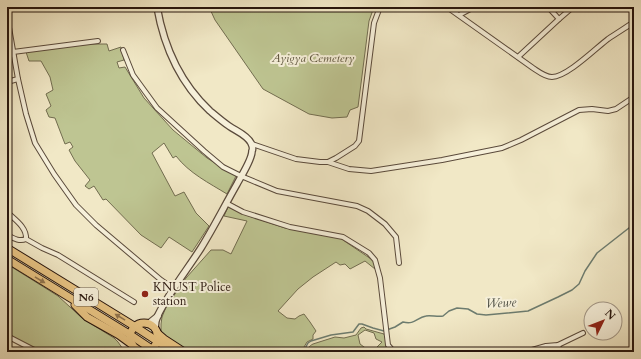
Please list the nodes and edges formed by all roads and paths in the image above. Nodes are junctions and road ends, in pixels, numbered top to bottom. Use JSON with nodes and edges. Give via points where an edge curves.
{"nodes":[{"id":1,"x":157,"y":7,"type":"edge"},
{"id":2,"x":380,"y":7,"type":"edge"},
{"id":3,"x":447,"y":7,"type":"edge"},
{"id":4,"x":474,"y":7,"type":"edge"},
{"id":5,"x":548,"y":7,"type":"edge"},
{"id":6,"x":573,"y":7,"type":"edge"},
{"id":7,"x":7,"y":16,"type":"edge"},
{"id":8,"x":459,"y":16,"type":"junction"},
{"id":9,"x":559,"y":19,"type":"junction"},
{"id":10,"x":634,"y":22,"type":"edge"},
{"id":11,"x":98,"y":41,"type":"dead end"},
{"id":12,"x":123,"y":50,"type":"dead end"},
{"id":13,"x":13,"y":52,"type":"junction"},
{"id":14,"x":518,"y":57,"type":"junction"},
{"id":15,"x":18,"y":79,"type":"junction"},
{"id":16,"x":7,"y":82,"type":"edge"},
{"id":17,"x":634,"y":97,"type":"edge"},
{"id":18,"x":252,"y":144,"type":"junction"},
{"id":19,"x":328,"y":162,"type":"junction"},
{"id":20,"x":241,"y":176,"type":"junction"},
{"id":21,"x":226,"y":203,"type":"junction"},
{"id":22,"x":7,"y":212,"type":"edge"},
{"id":23,"x":7,"y":235,"type":"edge"},
{"id":24,"x":26,"y":239,"type":"junction"},
{"id":25,"x":7,"y":248,"type":"edge"},
{"id":26,"x":7,"y":259,"type":"edge"},
{"id":27,"x":399,"y":263,"type":"dead end"},
{"id":28,"x":174,"y":289,"type":"junction"},
{"id":29,"x":67,"y":296,"type":"junction"},
{"id":30,"x":134,"y":302,"type":"dead end"},
{"id":31,"x":158,"y":315,"type":"junction"},
{"id":32,"x":148,"y":324,"type":"junction"},
{"id":33,"x":134,"y":326,"type":"junction"},
{"id":34,"x":156,"y":331,"type":"junction"},
{"id":35,"x":583,"y":333,"type":"dead end"},
{"id":36,"x":130,"y":334,"type":"junction"},
{"id":37,"x":7,"y":336,"type":"edge"},
{"id":38,"x":158,"y":341,"type":"junction"},
{"id":39,"x":558,"y":345,"type":"junction"},
{"id":40,"x":132,"y":348,"type":"edge"},
{"id":41,"x":634,"y":349,"type":"edge"},
{"id":42,"x":150,"y":351,"type":"edge"},
{"id":43,"x":38,"y":352,"type":"edge"},
{"id":44,"x":143,"y":352,"type":"edge"},
{"id":45,"x":174,"y":352,"type":"edge"},
{"id":46,"x":184,"y":352,"type":"edge"},
{"id":47,"x":394,"y":352,"type":"edge"},
{"id":48,"x":525,"y":352,"type":"edge"},
{"id":49,"x":560,"y":352,"type":"edge"},
{"id":50,"x":630,"y":352,"type":"edge"}],
"edges":[{"from":1,"to":18,"type":"street","via":[[168,50],[184,81],[210,111]]},
{"from":2,"to":19,"type":"street","via":[[374,23],[359,141],[351,149]]},
{"from":3,"to":8,"type":"street"},
{"from":4,"to":8,"type":"street"},
{"from":5,"to":9,"type":"street"},
{"from":6,"to":9,"type":"street"},
{"from":7,"to":13,"type":"street"},
{"from":8,"to":14,"type":"street"},
{"from":9,"to":14,"type":"street"},
{"from":10,"to":14,"type":"street","via":[[554,78],[546,76]]},
{"from":11,"to":13,"type":"street"},
{"from":12,"to":20,"type":"street","via":[[133,75],[157,108],[204,151]]},
{"from":13,"to":15,"type":"street"},
{"from":15,"to":16,"type":"street"},
{"from":15,"to":28,"type":"street","via":[[35,143],[76,205],[102,230]]},
{"from":17,"to":19,"type":"street","via":[[616,109],[608,111],[579,110],[502,148],[371,171],[349,169]]},
{"from":18,"to":19,"type":"street","via":[[296,159]]},
{"from":18,"to":20,"type":"street","via":[[252,156]]},
{"from":20,"to":21,"type":"street"},
{"from":20,"to":27,"type":"street","via":[[277,191],[357,206],[368,211],[385,224],[396,237]]},
{"from":21,"to":28,"type":"street"},
{"from":21,"to":47,"type":"street","via":[[243,212],[290,227],[343,237],[369,253],[375,260],[388,345]]},
{"from":22,"to":24,"type":"street","via":[[22,226]]},
{"from":23,"to":24,"type":"street","via":[[18,240]]},
{"from":24,"to":30,"type":"street","via":[[58,255]]},
{"from":33,"to":25,"type":"highway","number":"N6","one_way":true},
{"from":26,"to":29,"type":"highway","number":"N6","one_way":true},
{"from":28,"to":31,"type":"street"},
{"from":29,"to":36,"type":"highway","number":"N6"},
{"from":29,"to":40,"type":"highway","via":[[87,317],[119,335]]},
{"from":31,"to":32,"type":"street"},
{"from":31,"to":34,"type":"street"},
{"from":32,"to":33,"type":"highway"},
{"from":32,"to":34,"type":"highway"},
{"from":33,"to":36,"type":"highway"},
{"from":33,"to":38,"type":"highway","number":"N6"},
{"from":34,"to":38,"type":"highway"},
{"from":34,"to":46,"type":"highway"},
{"from":35,"to":39,"type":"street"},
{"from":36,"to":40,"type":"highway"},
{"from":36,"to":42,"type":"highway","number":"N6"},
{"from":37,"to":43,"type":"street"},
{"from":38,"to":42,"type":"highway"},
{"from":38,"to":45,"type":"highway","number":"N6"},
{"from":39,"to":48,"type":"street"},
{"from":39,"to":49,"type":"street"},
{"from":40,"to":44,"type":"highway"},
{"from":41,"to":50,"type":"street"},
{"from":42,"to":44,"type":"highway"}]}
